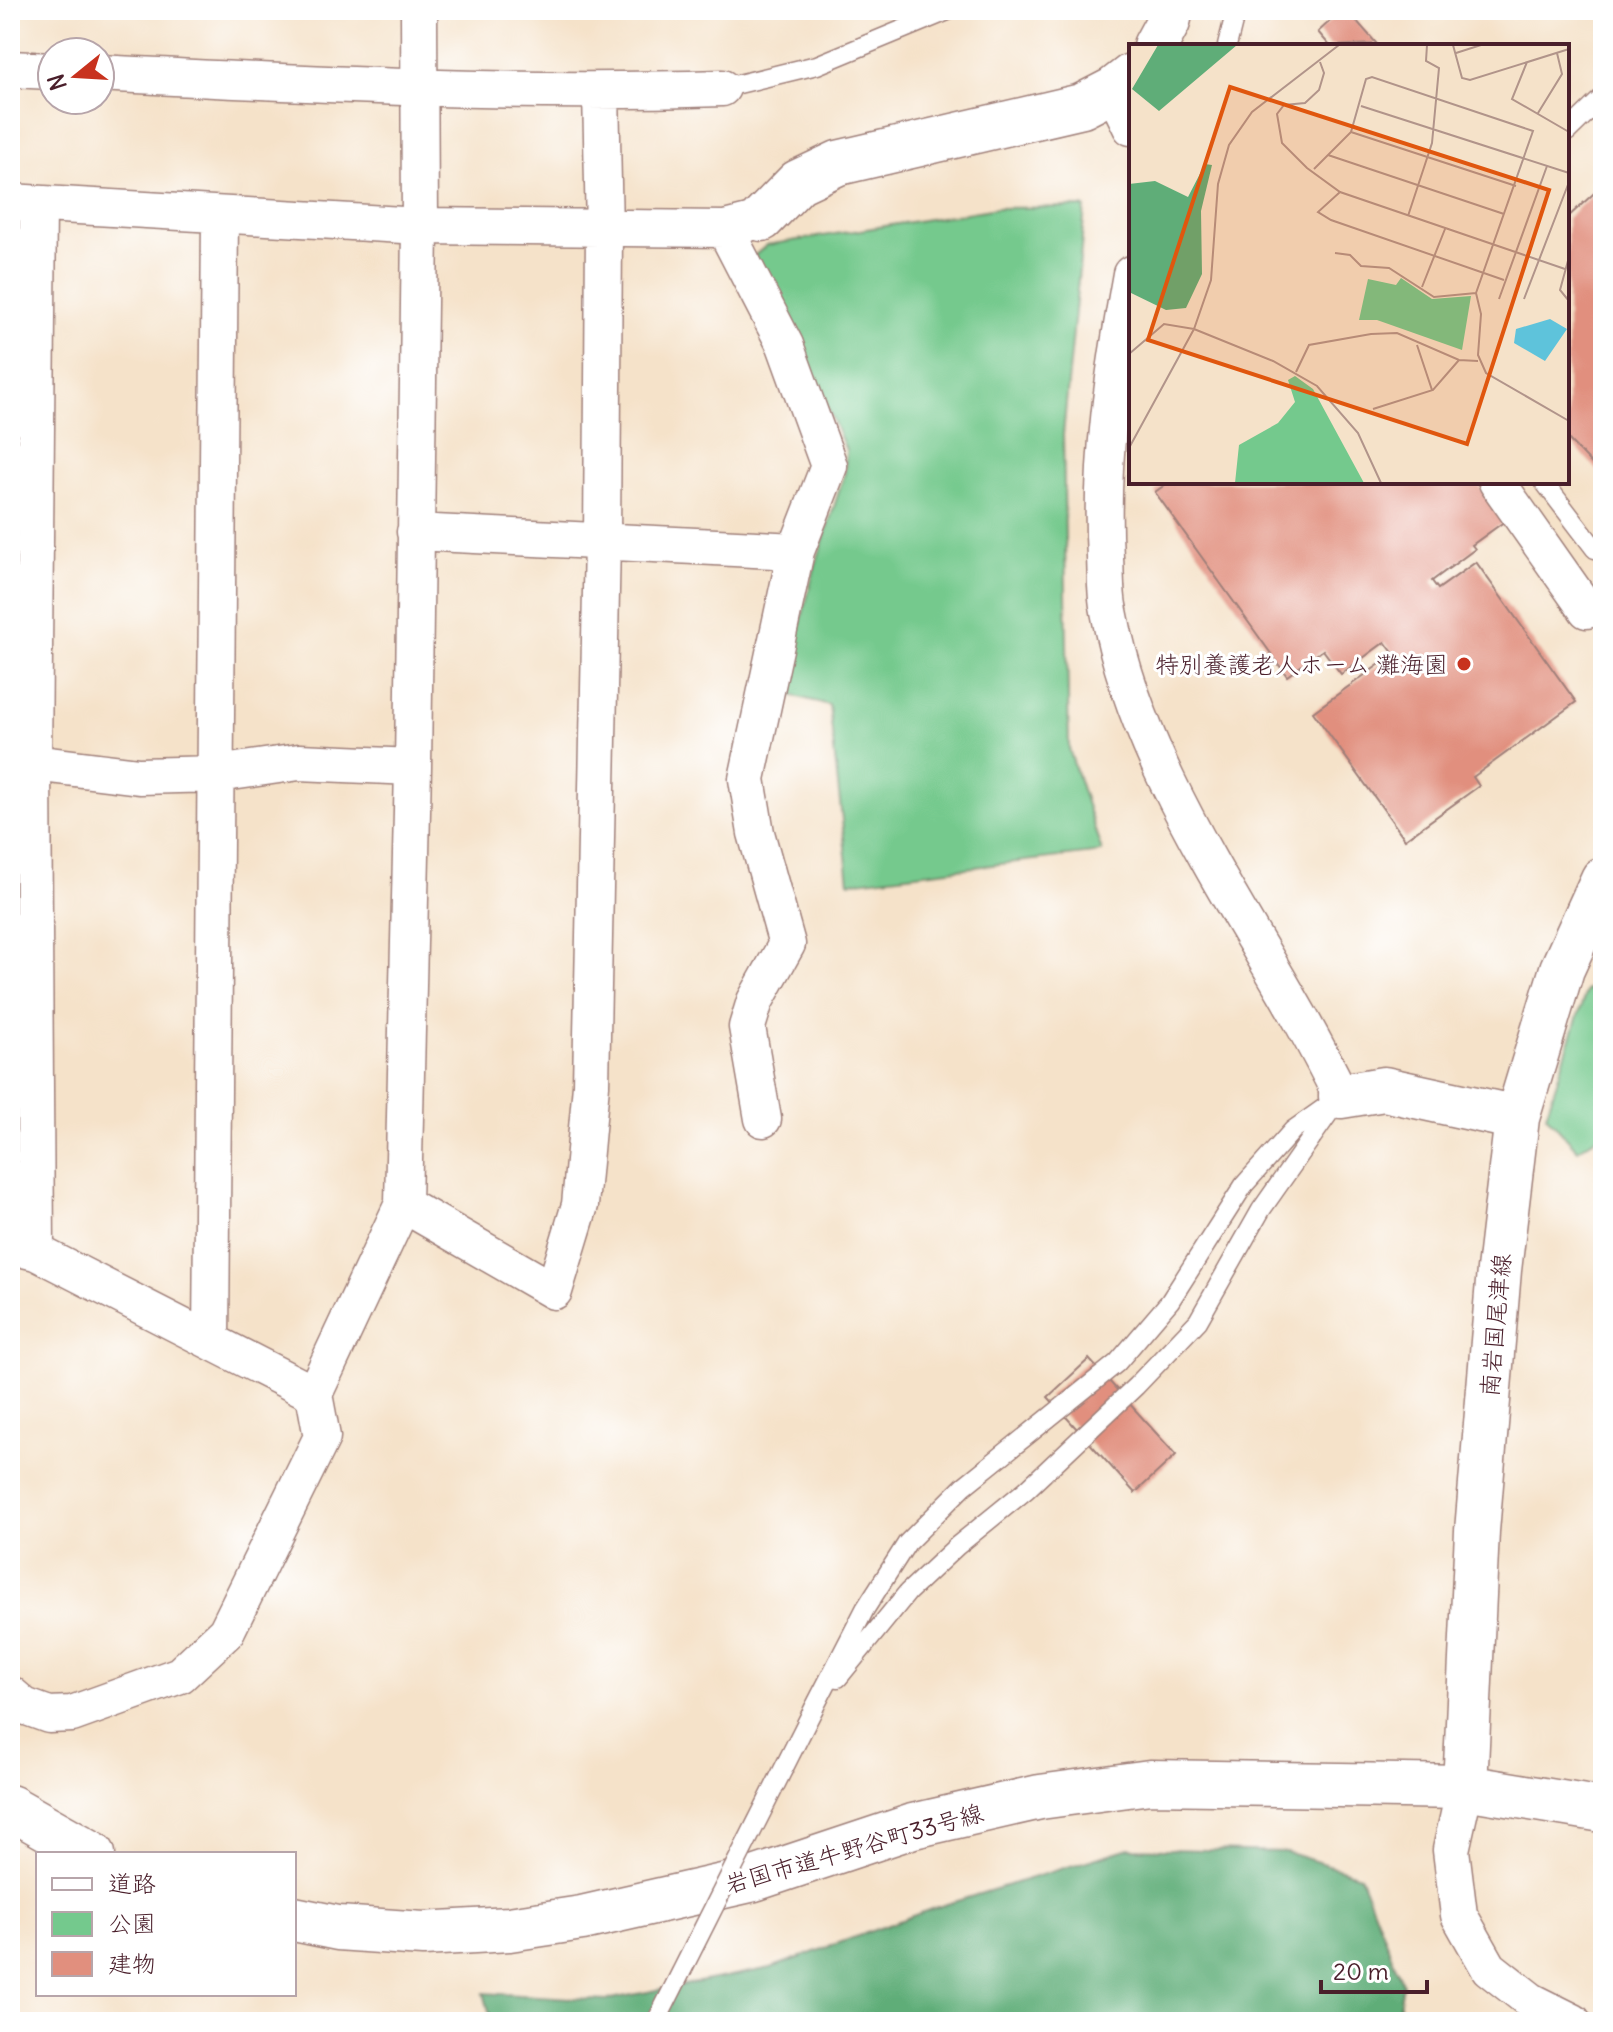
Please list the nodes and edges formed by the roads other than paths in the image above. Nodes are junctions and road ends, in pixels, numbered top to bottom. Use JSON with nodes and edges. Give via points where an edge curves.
{"nodes":[{"id":1,"x":419,"y":10,"type":"edge"},
{"id":2,"x":950,"y":10,"type":"edge"},
{"id":3,"x":1171,"y":10,"type":"edge"},
{"id":4,"x":1236,"y":10,"type":"edge"},
{"id":5,"x":1156,"y":44,"type":"edge"},
{"id":6,"x":1228,"y":44,"type":"edge"},
{"id":7,"x":10,"y":69,"type":"edge"},
{"id":8,"x":36,"y":70,"type":"edge"},
{"id":9,"x":116,"y":74,"type":"edge"},
{"id":10,"x":722,"y":88,"type":"joint"},
{"id":11,"x":418,"y":89,"type":"junction"},
{"id":12,"x":601,"y":92,"type":"junction"},
{"id":13,"x":1603,"y":97,"type":"edge"},
{"id":14,"x":1125,"y":98,"type":"edge"},
{"id":15,"x":1569,"y":130,"type":"edge"},
{"id":16,"x":24,"y":203,"type":"edge"},
{"id":17,"x":220,"y":215,"type":"junction"},
{"id":18,"x":744,"y":224,"type":"junction"},
{"id":19,"x":420,"y":226,"type":"junction"},
{"id":20,"x":604,"y":230,"type":"junction"},
{"id":21,"x":1129,"y":285,"type":"edge"},
{"id":22,"x":1498,"y":484,"type":"edge"},
{"id":23,"x":1546,"y":484,"type":"edge"},
{"id":24,"x":415,"y":532,"type":"junction"},
{"id":25,"x":602,"y":541,"type":"junction"},
{"id":26,"x":1603,"y":542,"type":"edge"},
{"id":27,"x":796,"y":551,"type":"junction"},
{"id":28,"x":1587,"y":610,"type":"dead end"},
{"id":29,"x":22,"y":763,"type":"edge"},
{"id":30,"x":413,"y":767,"type":"junction"},
{"id":31,"x":217,"y":774,"type":"junction"},
{"id":32,"x":1603,"y":879,"type":"edge"},
{"id":33,"x":1341,"y":1096,"type":"junction"},
{"id":34,"x":1517,"y":1118,"type":"junction"},
{"id":35,"x":763,"y":1119,"type":"dead end"},
{"id":36,"x":403,"y":1204,"type":"junction"},
{"id":37,"x":23,"y":1249,"type":"edge"},
{"id":38,"x":211,"y":1341,"type":"junction"},
{"id":39,"x":314,"y":1394,"type":"junction"},
{"id":40,"x":10,"y":1694,"type":"edge"},
{"id":41,"x":814,"y":1708,"type":"junction"},
{"id":42,"x":1465,"y":1787,"type":"junction"},
{"id":43,"x":10,"y":1807,"type":"edge"},
{"id":44,"x":1603,"y":1810,"type":"edge"},
{"id":45,"x":89,"y":1852,"type":"edge"},
{"id":46,"x":296,"y":1919,"type":"edge"},
{"id":47,"x":656,"y":2022,"type":"edge"},
{"id":48,"x":1573,"y":2022,"type":"edge"}],
"edges":[{"from":1,"to":11,"type":"street"},
{"from":2,"to":10,"type":"lane","via":[[817,65]]},
{"from":3,"to":5,"type":"street"},
{"from":4,"to":6,"type":"lane"},
{"from":7,"to":8,"type":"street"},
{"from":9,"to":11,"type":"street"},
{"from":10,"to":12,"type":"street"},
{"from":11,"to":12,"type":"street"},
{"from":11,"to":19,"type":"street"},
{"from":12,"to":20,"type":"street"},
{"from":13,"to":15,"type":"lane"},
{"from":14,"to":18,"type":"street","via":[[838,163],[798,182]]},
{"from":16,"to":17,"type":"street"},
{"from":16,"to":29,"type":"street"},
{"from":17,"to":19,"type":"street"},
{"from":17,"to":31,"type":"street"},
{"from":18,"to":20,"type":"street"},
{"from":18,"to":27,"type":"street","via":[[829,466]]},
{"from":19,"to":20,"type":"street"},
{"from":19,"to":24,"type":"street"},
{"from":20,"to":25,"type":"street"},
{"from":21,"to":33,"type":"street","via":[[1112,376],[1103,496],[1108,610],[1126,678],[1158,760],[1217,878],[1317,1044]]},
{"from":22,"to":28,"type":"street"},
{"from":23,"to":26,"type":"lane","via":[[1595,549]]},
{"from":24,"to":25,"type":"street"},
{"from":24,"to":30,"type":"street"},
{"from":25,"to":27,"type":"street"},
{"from":25,"to":36,"type":"street","via":[[591,1085],[580,1205],[554,1291]]},
{"from":27,"to":35,"type":"street","via":[[747,779],[787,944],[755,1001],[747,1027]]},
{"from":29,"to":31,"type":"street","via":[[139,776]]},
{"from":29,"to":37,"type":"street"},
{"from":30,"to":31,"type":"street","via":[[299,762]]},
{"from":30,"to":36,"type":"street"},
{"from":31,"to":38,"type":"street"},
{"from":32,"to":34,"type":"street","name":"南岩国尾津線","via":[[1562,969]]},
{"from":33,"to":34,"type":"street","via":[[1384,1089]]},
{"from":33,"to":41,"type":"lane","via":[[1261,1210],[1198,1321],[1026,1490],[908,1592]]},
{"from":33,"to":41,"type":"lane","via":[[1293,1130],[1244,1185],[1170,1301],[1117,1363],[964,1486],[907,1543],[865,1609]]},
{"from":34,"to":42,"type":"street","name":"南岩国尾津線","via":[[1478,1516]]},
{"from":36,"to":39,"type":"street"},
{"from":37,"to":38,"type":"street"},
{"from":38,"to":39,"type":"street"},
{"from":39,"to":40,"type":"street","via":[[322,1437],[226,1632],[180,1675],[72,1714],[49,1715]]},
{"from":41,"to":47,"type":"lane","bridge":true},
{"from":42,"to":44,"type":"street","name":"岩国市道牛野谷町33号線"},
{"from":42,"to":46,"type":"street","name":"岩国市道牛野谷町33号線","via":[[1150,1782],[1040,1797],[913,1826],[754,1879],[582,1918],[423,1934]]},
{"from":42,"to":48,"type":"street","via":[[1451,1850],[1459,1915],[1489,1968],[1531,2001]]},
{"from":43,"to":45,"type":"street"}]}
